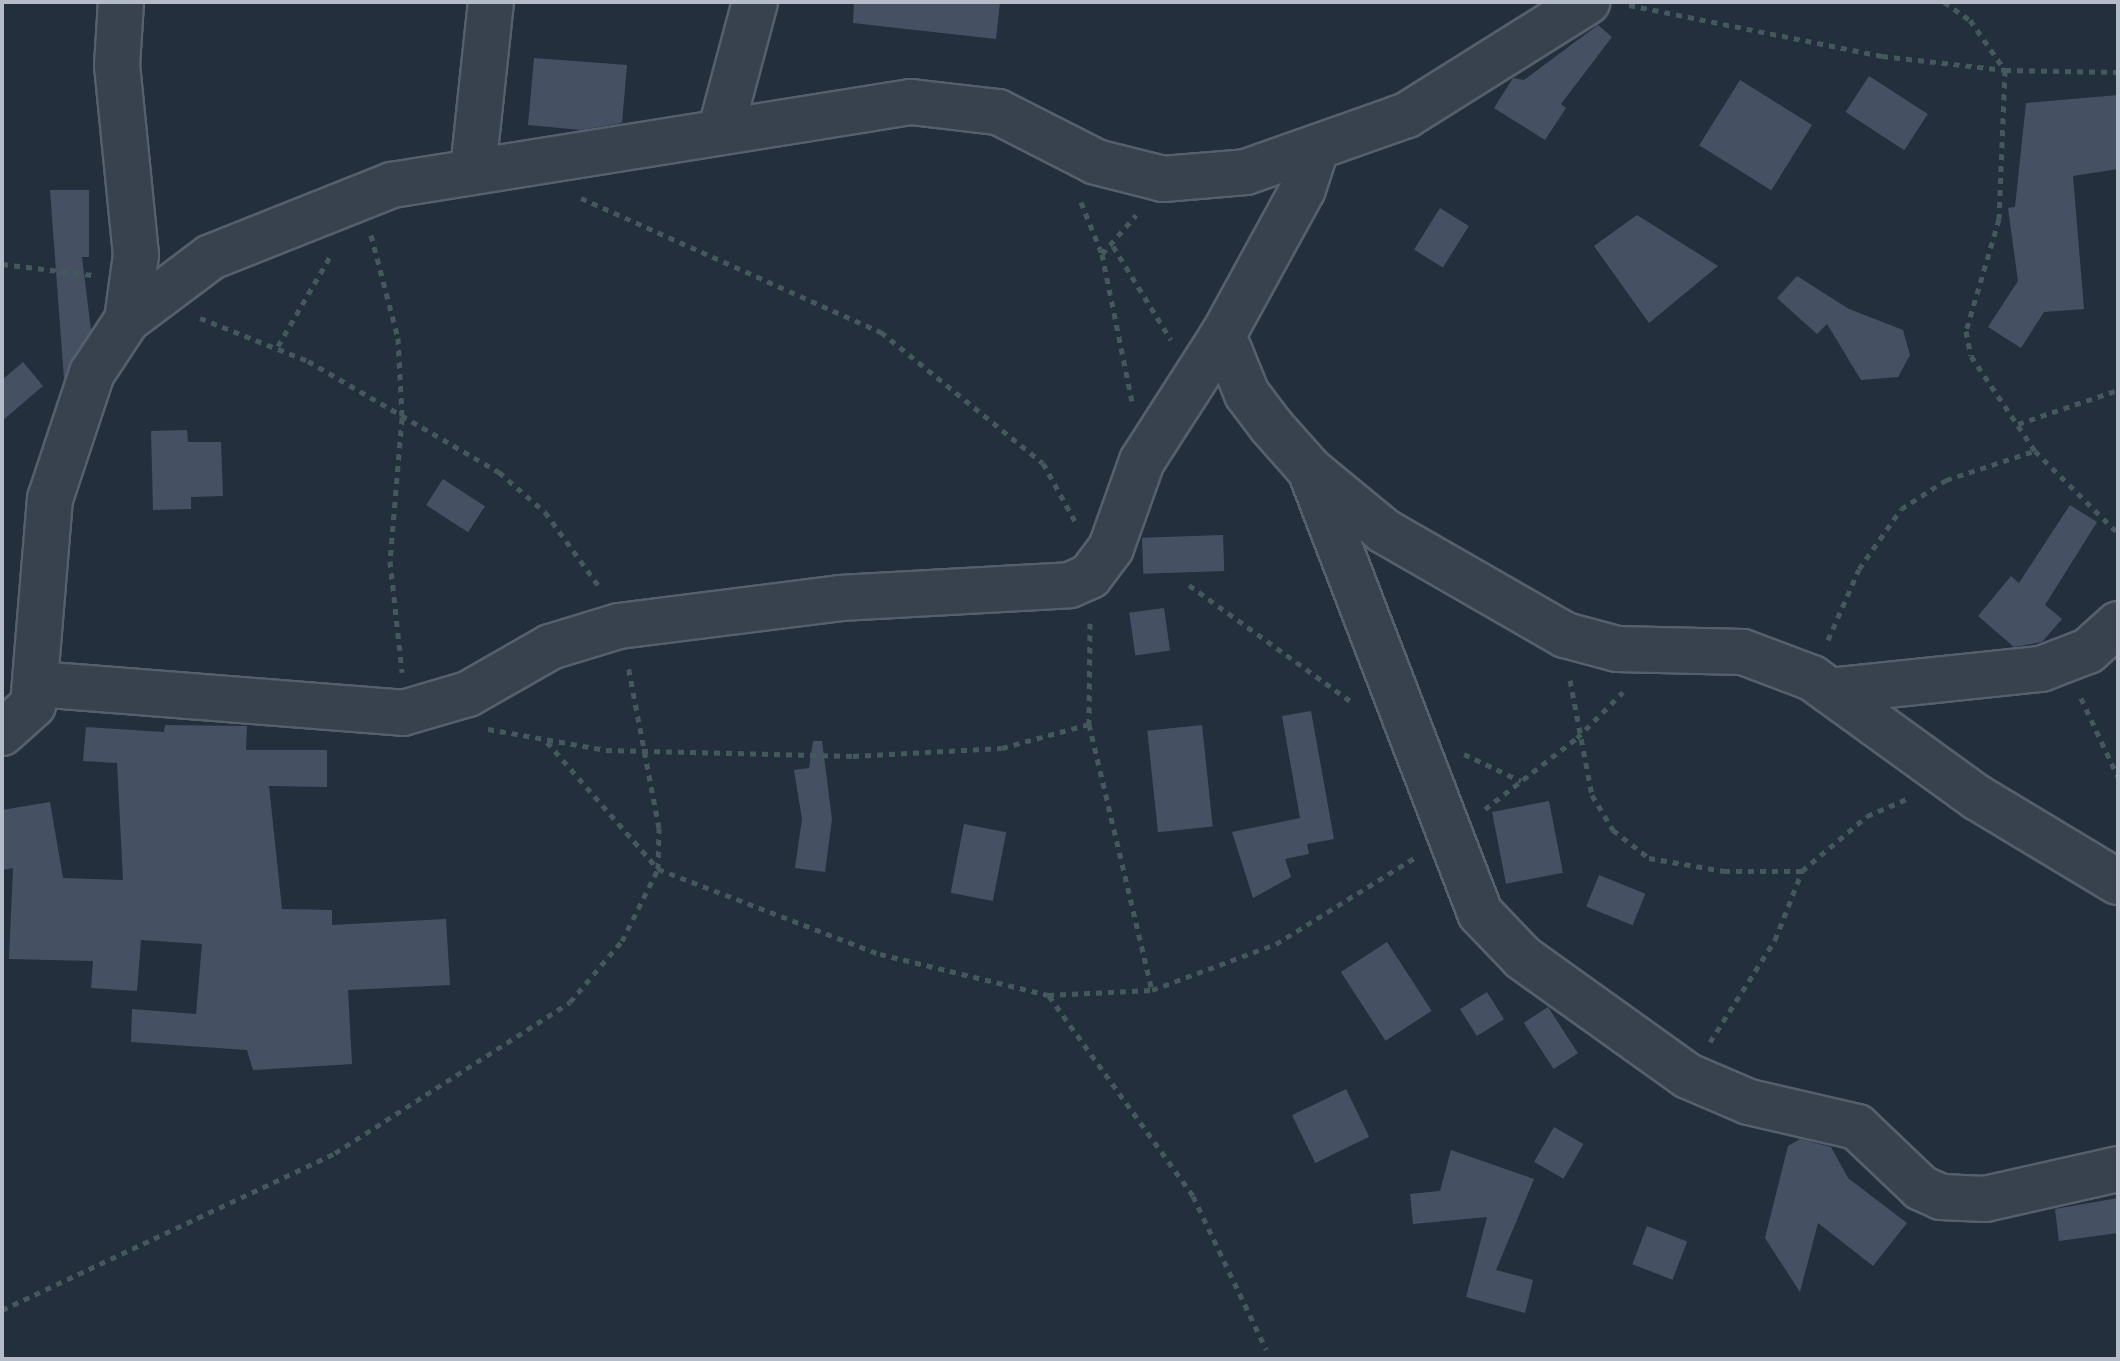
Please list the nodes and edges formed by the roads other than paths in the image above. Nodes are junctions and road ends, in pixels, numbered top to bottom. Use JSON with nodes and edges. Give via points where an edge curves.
{"nodes":[{"id":1,"x":121,"y":2,"type":"edge"},
{"id":2,"x":491,"y":2,"type":"edge"},
{"id":3,"x":755,"y":2,"type":"edge"},
{"id":4,"x":1587,"y":2,"type":"edge"},
{"id":5,"x":721,"y":129,"type":"junction"},
{"id":6,"x":1315,"y":152,"type":"junction"},
{"id":7,"x":473,"y":170,"type":"junction"},
{"id":8,"x":136,"y":301,"type":"junction"},
{"id":9,"x":1212,"y":351,"type":"junction"},
{"id":10,"x":1310,"y":470,"type":"junction"},
{"id":11,"x":2118,"y":624,"type":"edge"},
{"id":12,"x":37,"y":684,"type":"junction"},
{"id":13,"x":1821,"y":684,"type":"junction"},
{"id":14,"x":2,"y":733,"type":"edge"},
{"id":15,"x":2118,"y":882,"type":"edge"},
{"id":16,"x":2118,"y":1169,"type":"edge"}],
"edges":[{"from":1,"to":8,"type":"street","via":[[117,65]]},
{"from":2,"to":7,"type":"street"},
{"from":3,"to":5,"type":"street"},
{"from":4,"to":6,"type":"street","via":[[1407,115]]},
{"from":5,"to":6,"type":"street","via":[[936,100],[998,112],[1096,162],[1163,179],[1246,172]]},
{"from":5,"to":7,"type":"street"},
{"from":6,"to":9,"type":"street","via":[[1303,189]]},
{"from":7,"to":8,"type":"street","via":[[392,185],[211,257]]},
{"from":8,"to":12,"type":"street","via":[[92,373],[50,499]]},
{"from":9,"to":10,"type":"street"},
{"from":9,"to":12,"type":"street","via":[[1142,461],[1094,572],[1050,589],[840,598],[619,626],[550,647],[417,710]]},
{"from":10,"to":13,"type":"street","via":[[1384,531],[1565,635],[1617,649],[1743,652]]},
{"from":10,"to":16,"type":"street","via":[[1480,913],[1523,958],[1688,1076],[1749,1102],[1857,1127],[1921,1188],[1941,1197],[1985,1199]]},
{"from":11,"to":13,"type":"street","via":[[2065,663],[1993,678]]},
{"from":12,"to":14,"type":"street","via":[[25,720]]},
{"from":13,"to":15,"type":"street","via":[[1945,772]]}]}
